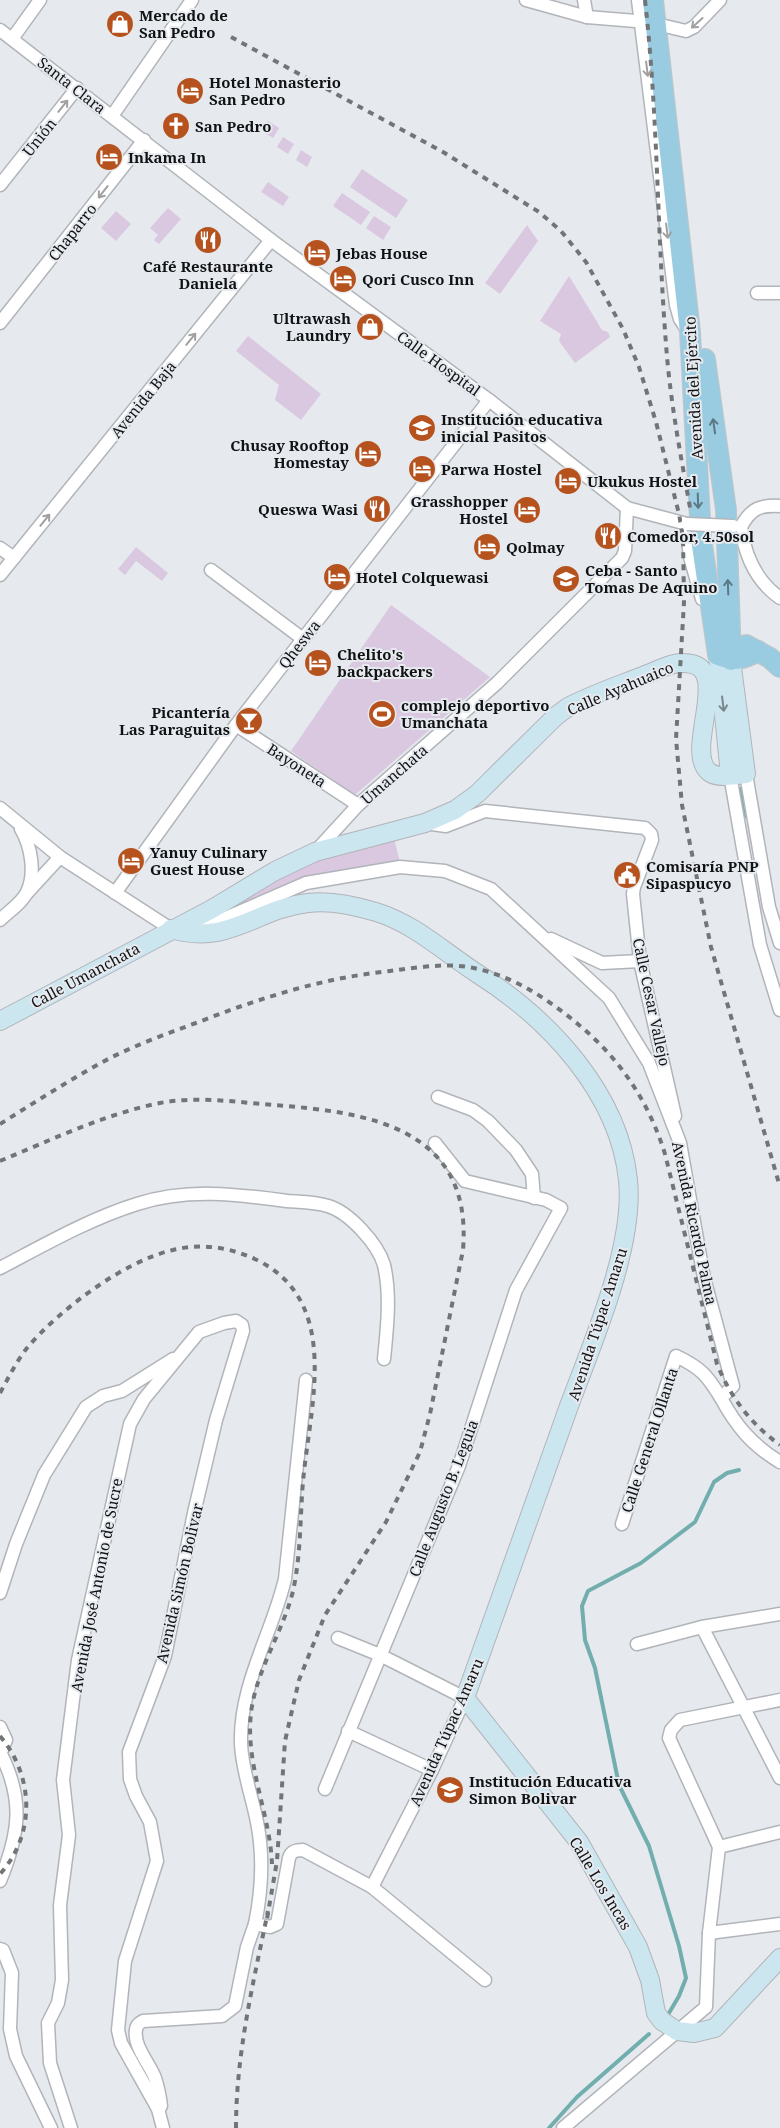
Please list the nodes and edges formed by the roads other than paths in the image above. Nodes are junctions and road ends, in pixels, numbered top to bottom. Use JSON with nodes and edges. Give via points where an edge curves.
{"nodes":[{"id":1,"x":40,"y":0,"type":"edge"},
{"id":2,"x":192,"y":0,"type":"edge"},
{"id":3,"x":526,"y":0,"type":"edge"},
{"id":4,"x":584,"y":0,"type":"edge"},
{"id":5,"x":638,"y":0,"type":"edge"},
{"id":6,"x":653,"y":0,"type":"edge"},
{"id":7,"x":664,"y":0,"type":"edge"},
{"id":8,"x":720,"y":0,"type":"edge"},
{"id":9,"x":587,"y":17,"type":"junction"},
{"id":10,"x":655,"y":24,"type":"junction"},
{"id":11,"x":0,"y":30,"type":"edge"},
{"id":12,"x":12,"y":39,"type":"junction"},
{"id":13,"x":77,"y":88,"type":"junction"},
{"id":14,"x":112,"y":116,"type":"junction"},
{"id":15,"x":144,"y":140,"type":"junction"},
{"id":16,"x":0,"y":185,"type":"edge"},
{"id":17,"x":271,"y":240,"type":"junction"},
{"id":18,"x":757,"y":293,"type":"dead end"},
{"id":19,"x":780,"y":293,"type":"edge"},
{"id":20,"x":0,"y":323,"type":"edge"},
{"id":21,"x":489,"y":400,"type":"junction"},
{"id":22,"x":780,"y":506,"type":"edge"},
{"id":23,"x":628,"y":508,"type":"junction"},
{"id":24,"x":686,"y":524,"type":"junction"},
{"id":25,"x":737,"y":527,"type":"junction"},
{"id":26,"x":0,"y":548,"type":"edge"},
{"id":27,"x":14,"y":558,"type":"junction"},
{"id":28,"x":210,"y":570,"type":"dead end"},
{"id":29,"x":0,"y":575,"type":"edge"},
{"id":30,"x":780,"y":598,"type":"edge"},
{"id":31,"x":303,"y":639,"type":"junction"},
{"id":32,"x":724,"y":647,"type":"junction"},
{"id":33,"x":780,"y":667,"type":"edge"},
{"id":34,"x":236,"y":725,"type":"junction"},
{"id":35,"x":738,"y":775,"type":"junction"},
{"id":36,"x":358,"y":805,"type":"junction"},
{"id":37,"x":0,"y":808,"type":"edge"},
{"id":38,"x":16,"y":820,"type":"junction"},
{"id":39,"x":425,"y":823,"type":"junction"},
{"id":40,"x":315,"y":852,"type":"junction"},
{"id":41,"x":60,"y":857,"type":"junction"},
{"id":42,"x":27,"y":893,"type":"junction"},
{"id":43,"x":115,"y":894,"type":"junction"},
{"id":44,"x":0,"y":920,"type":"edge"},
{"id":45,"x":171,"y":929,"type":"junction"},
{"id":46,"x":539,"y":933,"type":"junction"},
{"id":47,"x":188,"y":934,"type":"junction"},
{"id":48,"x":780,"y":943,"type":"edge"},
{"id":49,"x":640,"y":961,"type":"junction"},
{"id":50,"x":780,"y":1010,"type":"edge"},
{"id":51,"x":0,"y":1021,"type":"edge"},
{"id":52,"x":438,"y":1097,"type":"dead end"},
{"id":53,"x":435,"y":1143,"type":"dead end"},
{"id":54,"x":680,"y":1143,"type":"junction"},
{"id":55,"x":534,"y":1198,"type":"junction"},
{"id":56,"x":0,"y":1268,"type":"edge"},
{"id":57,"x":236,"y":1322,"type":"joint"},
{"id":58,"x":182,"y":1354,"type":"junction"},
{"id":59,"x":384,"y":1359,"type":"dead end"},
{"id":60,"x":306,"y":1380,"type":"dead end"},
{"id":61,"x":122,"y":1391,"type":"junction"},
{"id":62,"x":721,"y":1398,"type":"junction"},
{"id":63,"x":144,"y":1399,"type":"junction"},
{"id":64,"x":780,"y":1462,"type":"edge"},
{"id":65,"x":622,"y":1524,"type":"dead end"},
{"id":66,"x":0,"y":1593,"type":"edge"},
{"id":67,"x":780,"y":1614,"type":"edge"},
{"id":68,"x":702,"y":1627,"type":"junction"},
{"id":69,"x":338,"y":1638,"type":"dead end"},
{"id":70,"x":637,"y":1644,"type":"dead end"},
{"id":71,"x":380,"y":1655,"type":"junction"},
{"id":72,"x":464,"y":1698,"type":"junction"},
{"id":73,"x":780,"y":1700,"type":"edge"},
{"id":74,"x":745,"y":1707,"type":"junction"},
{"id":75,"x":0,"y":1727,"type":"edge"},
{"id":76,"x":348,"y":1731,"type":"junction"},
{"id":77,"x":0,"y":1752,"type":"edge"},
{"id":78,"x":432,"y":1770,"type":"junction"},
{"id":79,"x":780,"y":1778,"type":"edge"},
{"id":80,"x":325,"y":1789,"type":"dead end"},
{"id":81,"x":780,"y":1832,"type":"edge"},
{"id":82,"x":719,"y":1846,"type":"junction"},
{"id":83,"x":0,"y":1881,"type":"edge"},
{"id":84,"x":375,"y":1882,"type":"junction"},
{"id":85,"x":255,"y":1924,"type":"junction"},
{"id":86,"x":780,"y":1924,"type":"edge"},
{"id":87,"x":709,"y":1933,"type":"junction"},
{"id":88,"x":0,"y":1949,"type":"edge"},
{"id":89,"x":780,"y":1958,"type":"edge"},
{"id":90,"x":485,"y":1980,"type":"dead end"},
{"id":91,"x":677,"y":2031,"type":"junction"},
{"id":92,"x":158,"y":2109,"type":"junction"},
{"id":93,"x":50,"y":2128,"type":"edge"},
{"id":94,"x":71,"y":2128,"type":"edge"},
{"id":95,"x":163,"y":2128,"type":"edge"},
{"id":96,"x":564,"y":2128,"type":"edge"}],
"edges":[{"from":1,"to":12,"type":"street"},
{"from":2,"to":14,"type":"street"},
{"from":3,"to":9,"type":"street"},
{"from":4,"to":9,"type":"street"},
{"from":5,"to":10,"type":"street","name":"Avenida del Ejército"},
{"from":6,"to":10,"type":"main road","name":"Avenida del Ejército"},
{"from":7,"to":10,"type":"main road","name":"Avenida del Ejército"},
{"from":8,"to":10,"type":"street","one_way":true,"via":[[690,30],[681,31]]},
{"from":9,"to":10,"type":"street"},
{"from":10,"to":32,"type":"main road","name":"Avenida del Ejército","one_way":true,"via":[[690,332],[700,530]]},
{"from":32,"to":10,"type":"main road","name":"Avenida del Ejército","one_way":true,"via":[[726,510]]},
{"from":11,"to":12,"type":"street","name":"Santa Clara"},
{"from":12,"to":13,"type":"street","name":"Santa Clara"},
{"from":13,"to":14,"type":"street","name":"Santa Clara"},
{"from":16,"to":13,"type":"street","name":"Unión","one_way":true},
{"from":14,"to":15,"type":"street","name":"Santa Clara"},
{"from":15,"to":17,"type":"street"},
{"from":15,"to":20,"type":"street","name":"Chaparro","one_way":true},
{"from":17,"to":21,"type":"street","name":"Calle Hospital"},
{"from":27,"to":17,"type":"street","name":"Avenida Baja","one_way":true},
{"from":18,"to":19,"type":"street"},
{"from":21,"to":23,"type":"street","name":"Calle Hospital"},
{"from":21,"to":31,"type":"street","name":"Qheswa"},
{"from":22,"to":25,"type":"street","via":[[763,505]]},
{"from":23,"to":24,"type":"street"},
{"from":23,"to":36,"type":"street","name":"Umanchata","via":[[622,558],[497,683]]},
{"from":24,"to":25,"type":"street","bridge":true},
{"from":24,"to":32,"type":"street","via":[[690,557],[711,640]]},
{"from":25,"to":30,"type":"street","via":[[756,575]]},
{"from":26,"to":27,"type":"street"},
{"from":27,"to":29,"type":"street","name":"Avenida Baja"},
{"from":28,"to":31,"type":"street"},
{"from":31,"to":34,"type":"street","name":"Qheswa"},
{"from":32,"to":33,"type":"main road","via":[[758,651]]},
{"from":32,"to":35,"type":"street","name":"Avenida del Ejército"},
{"from":34,"to":36,"type":"street","name":"Bayoneta"},
{"from":34,"to":43,"type":"street","name":"Qheswa"},
{"from":35,"to":39,"type":"street","name":"Calle Ayahuaico","via":[[711,773],[703,765],[700,748],[708,683],[700,669],[681,663],[568,707],[477,794],[455,810]]},
{"from":35,"to":48,"type":"street"},
{"from":35,"to":50,"type":"street","via":[[760,945]]},
{"from":36,"to":40,"type":"street","name":"Umanchata"},
{"from":37,"to":38,"type":"street"},
{"from":38,"to":41,"type":"street"},
{"from":38,"to":42,"type":"street","via":[[29,842],[32,863]]},
{"from":39,"to":40,"type":"street","name":"Calle Ayahuaico"},
{"from":39,"to":49,"type":"street","name":"Calle Cesar Vallejo","via":[[446,826],[485,811],[645,828],[652,840],[633,890]]},
{"from":40,"to":45,"type":"street","name":"Umanchata"},
{"from":41,"to":42,"type":"street"},
{"from":41,"to":43,"type":"street"},
{"from":42,"to":44,"type":"street"},
{"from":43,"to":45,"type":"street"},
{"from":45,"to":47,"type":"street","name":"Avenida Túpac Amaru"},
{"from":45,"to":51,"type":"street","name":"Calle Umanchata"},
{"from":46,"to":47,"type":"street","name":"Avenida Ricardo Palma","via":[[491,889],[446,871],[400,867],[306,883]]},
{"from":46,"to":49,"type":"street","via":[[602,963]]},
{"from":46,"to":54,"type":"street","name":"Avenida Ricardo Palma","via":[[609,998],[649,1064]]},
{"from":47,"to":72,"type":"street","name":"Avenida Túpac Amaru","via":[[233,930],[278,910],[310,902],[348,905],[377,912],[417,930],[511,995],[536,1017],[598,1093],[616,1132],[629,1183],[622,1251]]},
{"from":49,"to":54,"type":"street","name":"Calle Cesar Vallejo","via":[[671,1090]]},
{"from":52,"to":55,"type":"street","via":[[473,1110],[488,1120],[516,1150],[532,1174]]},
{"from":53,"to":55,"type":"street","via":[[465,1181]]},
{"from":54,"to":62,"type":"street","name":"Avenida Ricardo Palma","via":[[704,1278],[733,1386]]},
{"from":55,"to":71,"type":"street","name":"Calle Augusto B. Leguia","via":[[561,1208],[516,1290],[459,1466]]},
{"from":56,"to":59,"type":"street","via":[[66,1233],[135,1204],[180,1194],[229,1193],[328,1206],[346,1215],[369,1238],[384,1264],[388,1300]]},
{"from":57,"to":58,"type":"street","name":"Avenida José Antonio de Sucre","via":[[200,1332]]},
{"from":57,"to":92,"type":"street","name":"Avenida Simón Bolivar","via":[[242,1325],[243,1331],[210,1448],[165,1656],[129,1752],[130,1779],[150,1822],[157,1861],[125,1961],[118,2030],[121,2043]]},
{"from":58,"to":61,"type":"street"},
{"from":58,"to":63,"type":"street","name":"Avenida José Antonio de Sucre"},
{"from":60,"to":85,"type":"street","via":[[285,1579],[280,1603],[247,1692],[242,1729],[243,1759],[261,1852],[261,1883]]},
{"from":61,"to":63,"type":"street"},
{"from":61,"to":66,"type":"street","via":[[103,1396],[86,1406],[44,1475]]},
{"from":62,"to":64,"type":"street","via":[[733,1422],[749,1441]]},
{"from":62,"to":65,"type":"street","name":"Calle General Ollanta","via":[[709,1377],[698,1366],[676,1356]]},
{"from":63,"to":94,"type":"street","name":"Avenida José Antonio de Sucre","via":[[130,1424],[78,1660],[63,1780],[68,1835],[60,1904],[62,1980],[58,2003],[48,2023],[50,2063]]},
{"from":67,"to":68,"type":"street"},
{"from":68,"to":70,"type":"street"},
{"from":68,"to":74,"type":"street"},
{"from":69,"to":71,"type":"street"},
{"from":71,"to":72,"type":"street"},
{"from":71,"to":76,"type":"street","name":"Calle Augusto B. Leguia"},
{"from":72,"to":78,"type":"street","name":"Avenida Túpac Amaru"},
{"from":72,"to":91,"type":"street","name":"Calle Los Incas","via":[[579,1842],[638,1947],[650,1980],[656,2013]]},
{"from":73,"to":74,"type":"street"},
{"from":74,"to":79,"type":"street"},
{"from":74,"to":82,"type":"street","via":[[680,1720],[671,1730],[670,1738]]},
{"from":75,"to":77,"type":"street","via":[[6,1740]]},
{"from":76,"to":78,"type":"street"},
{"from":76,"to":80,"type":"street","name":"Calle Augusto B. Leguia"},
{"from":77,"to":83,"type":"street","via":[[16,1792],[19,1812]]},
{"from":78,"to":84,"type":"street","name":"Avenida Túpac Amaru"},
{"from":81,"to":82,"type":"street"},
{"from":82,"to":87,"type":"street"},
{"from":84,"to":85,"type":"street","via":[[303,1850],[293,1851],[277,1924],[270,1928]]},
{"from":84,"to":90,"type":"street"},
{"from":85,"to":92,"type":"street","via":[[235,2006],[228,2014],[138,2024],[135,2031],[139,2045],[160,2097]]},
{"from":86,"to":87,"type":"street"},
{"from":87,"to":91,"type":"street","via":[[706,2007]]},
{"from":88,"to":93,"type":"street","via":[[12,1973],[10,2029],[16,2056]]},
{"from":89,"to":91,"type":"street","via":[[715,2028],[694,2034]]},
{"from":91,"to":96,"type":"street"},
{"from":92,"to":95,"type":"street","name":"Avenida Simón Bolivar"}]}
